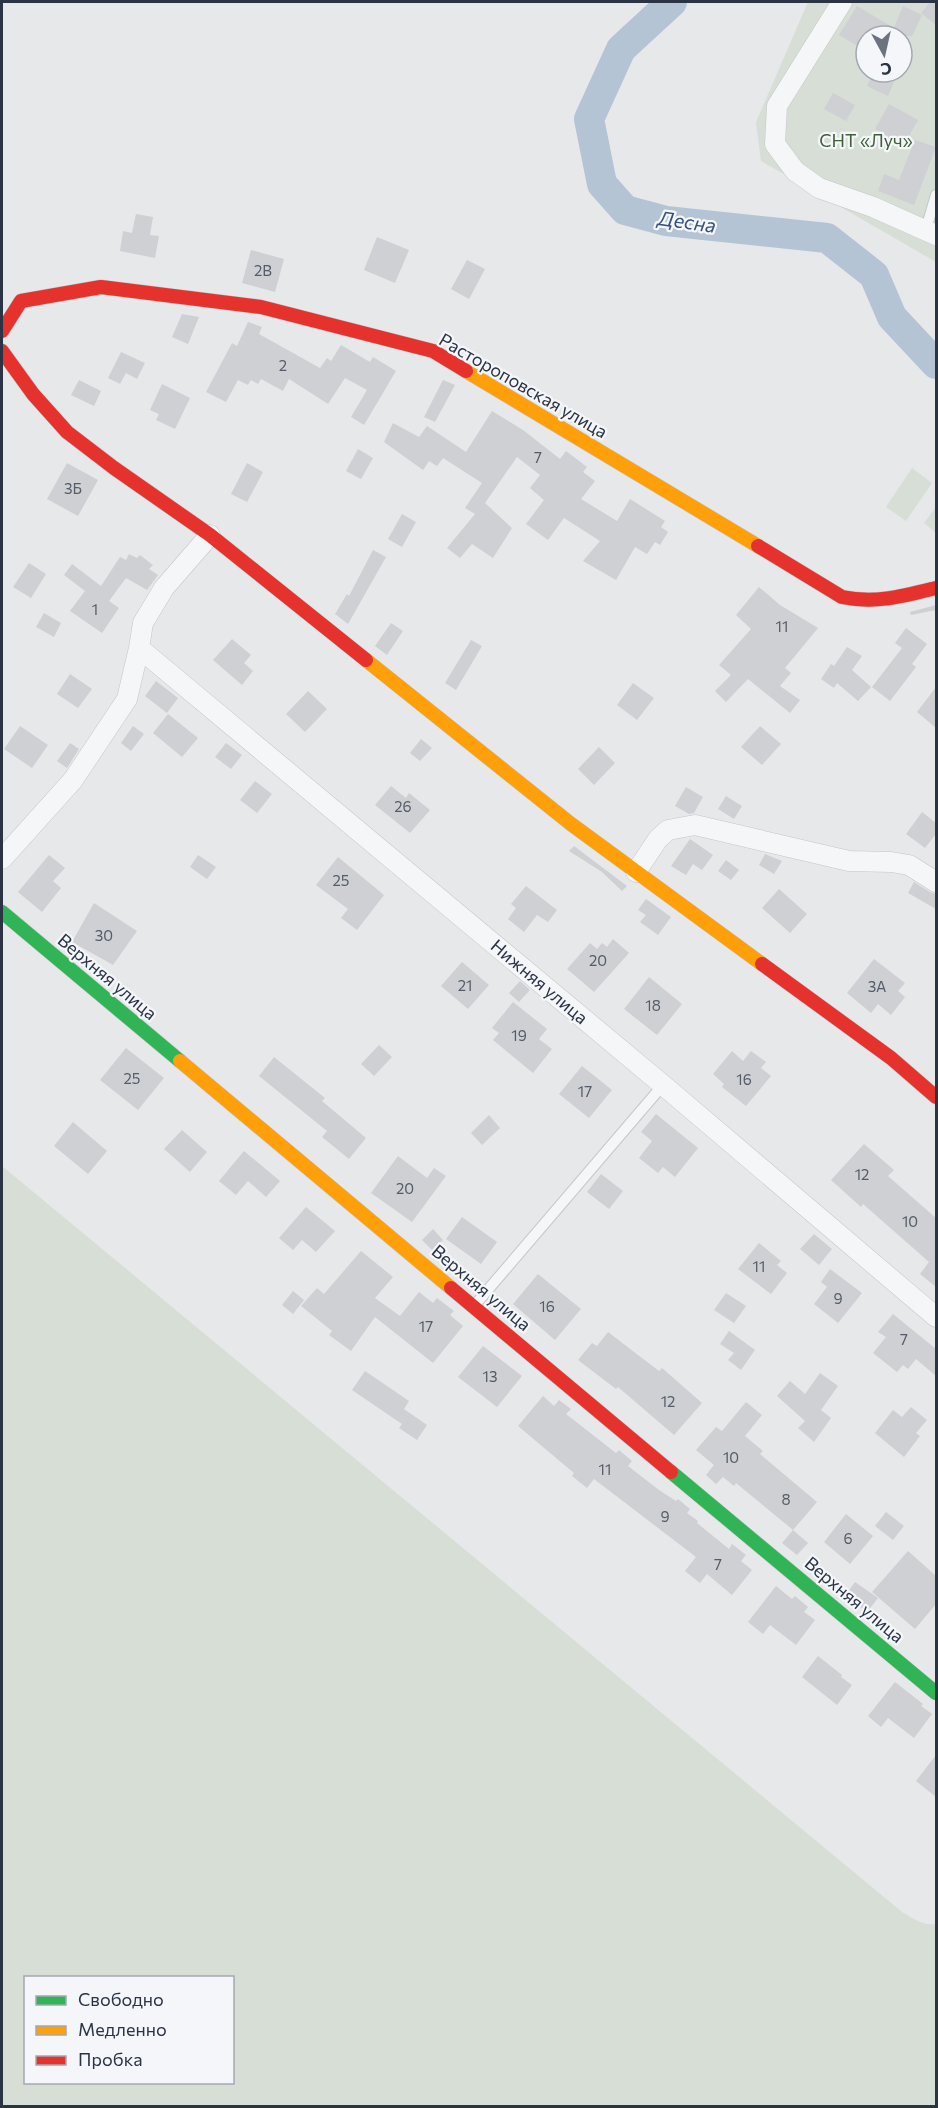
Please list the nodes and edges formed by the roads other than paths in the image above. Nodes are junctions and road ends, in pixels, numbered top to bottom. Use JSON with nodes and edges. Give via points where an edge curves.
{"nodes":[{"id":1,"x":842,"y":2,"type":"edge"},
{"id":2,"x":936,"y":195,"type":"edge"},
{"id":3,"x":931,"y":232,"type":"edge"},
{"id":4,"x":2,"y":331,"type":"edge"},
{"id":5,"x":2,"y":351,"type":"edge"},
{"id":6,"x":210,"y":534,"type":"junction"},
{"id":7,"x":936,"y":588,"type":"edge"},
{"id":8,"x":139,"y":648,"type":"junction"},
{"id":9,"x":2,"y":859,"type":"edge"},
{"id":10,"x":636,"y":872,"type":"junction"},
{"id":11,"x":936,"y":882,"type":"edge"},
{"id":12,"x":2,"y":912,"type":"edge"},
{"id":13,"x":663,"y":1085,"type":"junction"},
{"id":14,"x":936,"y":1097,"type":"edge"},
{"id":15,"x":474,"y":1306,"type":"junction"},
{"id":16,"x":936,"y":1317,"type":"edge"},
{"id":17,"x":936,"y":1693,"type":"edge"}],
"edges":[{"from":1,"to":3,"type":"street","via":[[777,106],[775,144],[795,171],[819,188]]},
{"from":2,"to":3,"type":"lane"},
{"from":4,"to":7,"type":"street","name":"Растороповская улица","via":[[21,301],[101,287],[261,307],[433,351],[842,597],[877,602]]},
{"from":5,"to":6,"type":"street","via":[[67,432]]},
{"from":6,"to":8,"type":"street","via":[[164,588],[143,623]]},
{"from":6,"to":10,"type":"street"},
{"from":8,"to":9,"type":"street","via":[[127,699],[73,780]]},
{"from":8,"to":13,"type":"street","name":"Нижняя улица"},
{"from":10,"to":11,"type":"street","via":[[658,838],[668,830],[695,825],[849,861],[909,865]]},
{"from":10,"to":14,"type":"street","via":[[891,1058]]},
{"from":12,"to":15,"type":"street","name":"Верхняя улица"},
{"from":13,"to":15,"type":"lane"},
{"from":13,"to":16,"type":"street","name":"Нижняя улица"},
{"from":15,"to":17,"type":"street","name":"Верхняя улица"}]}
